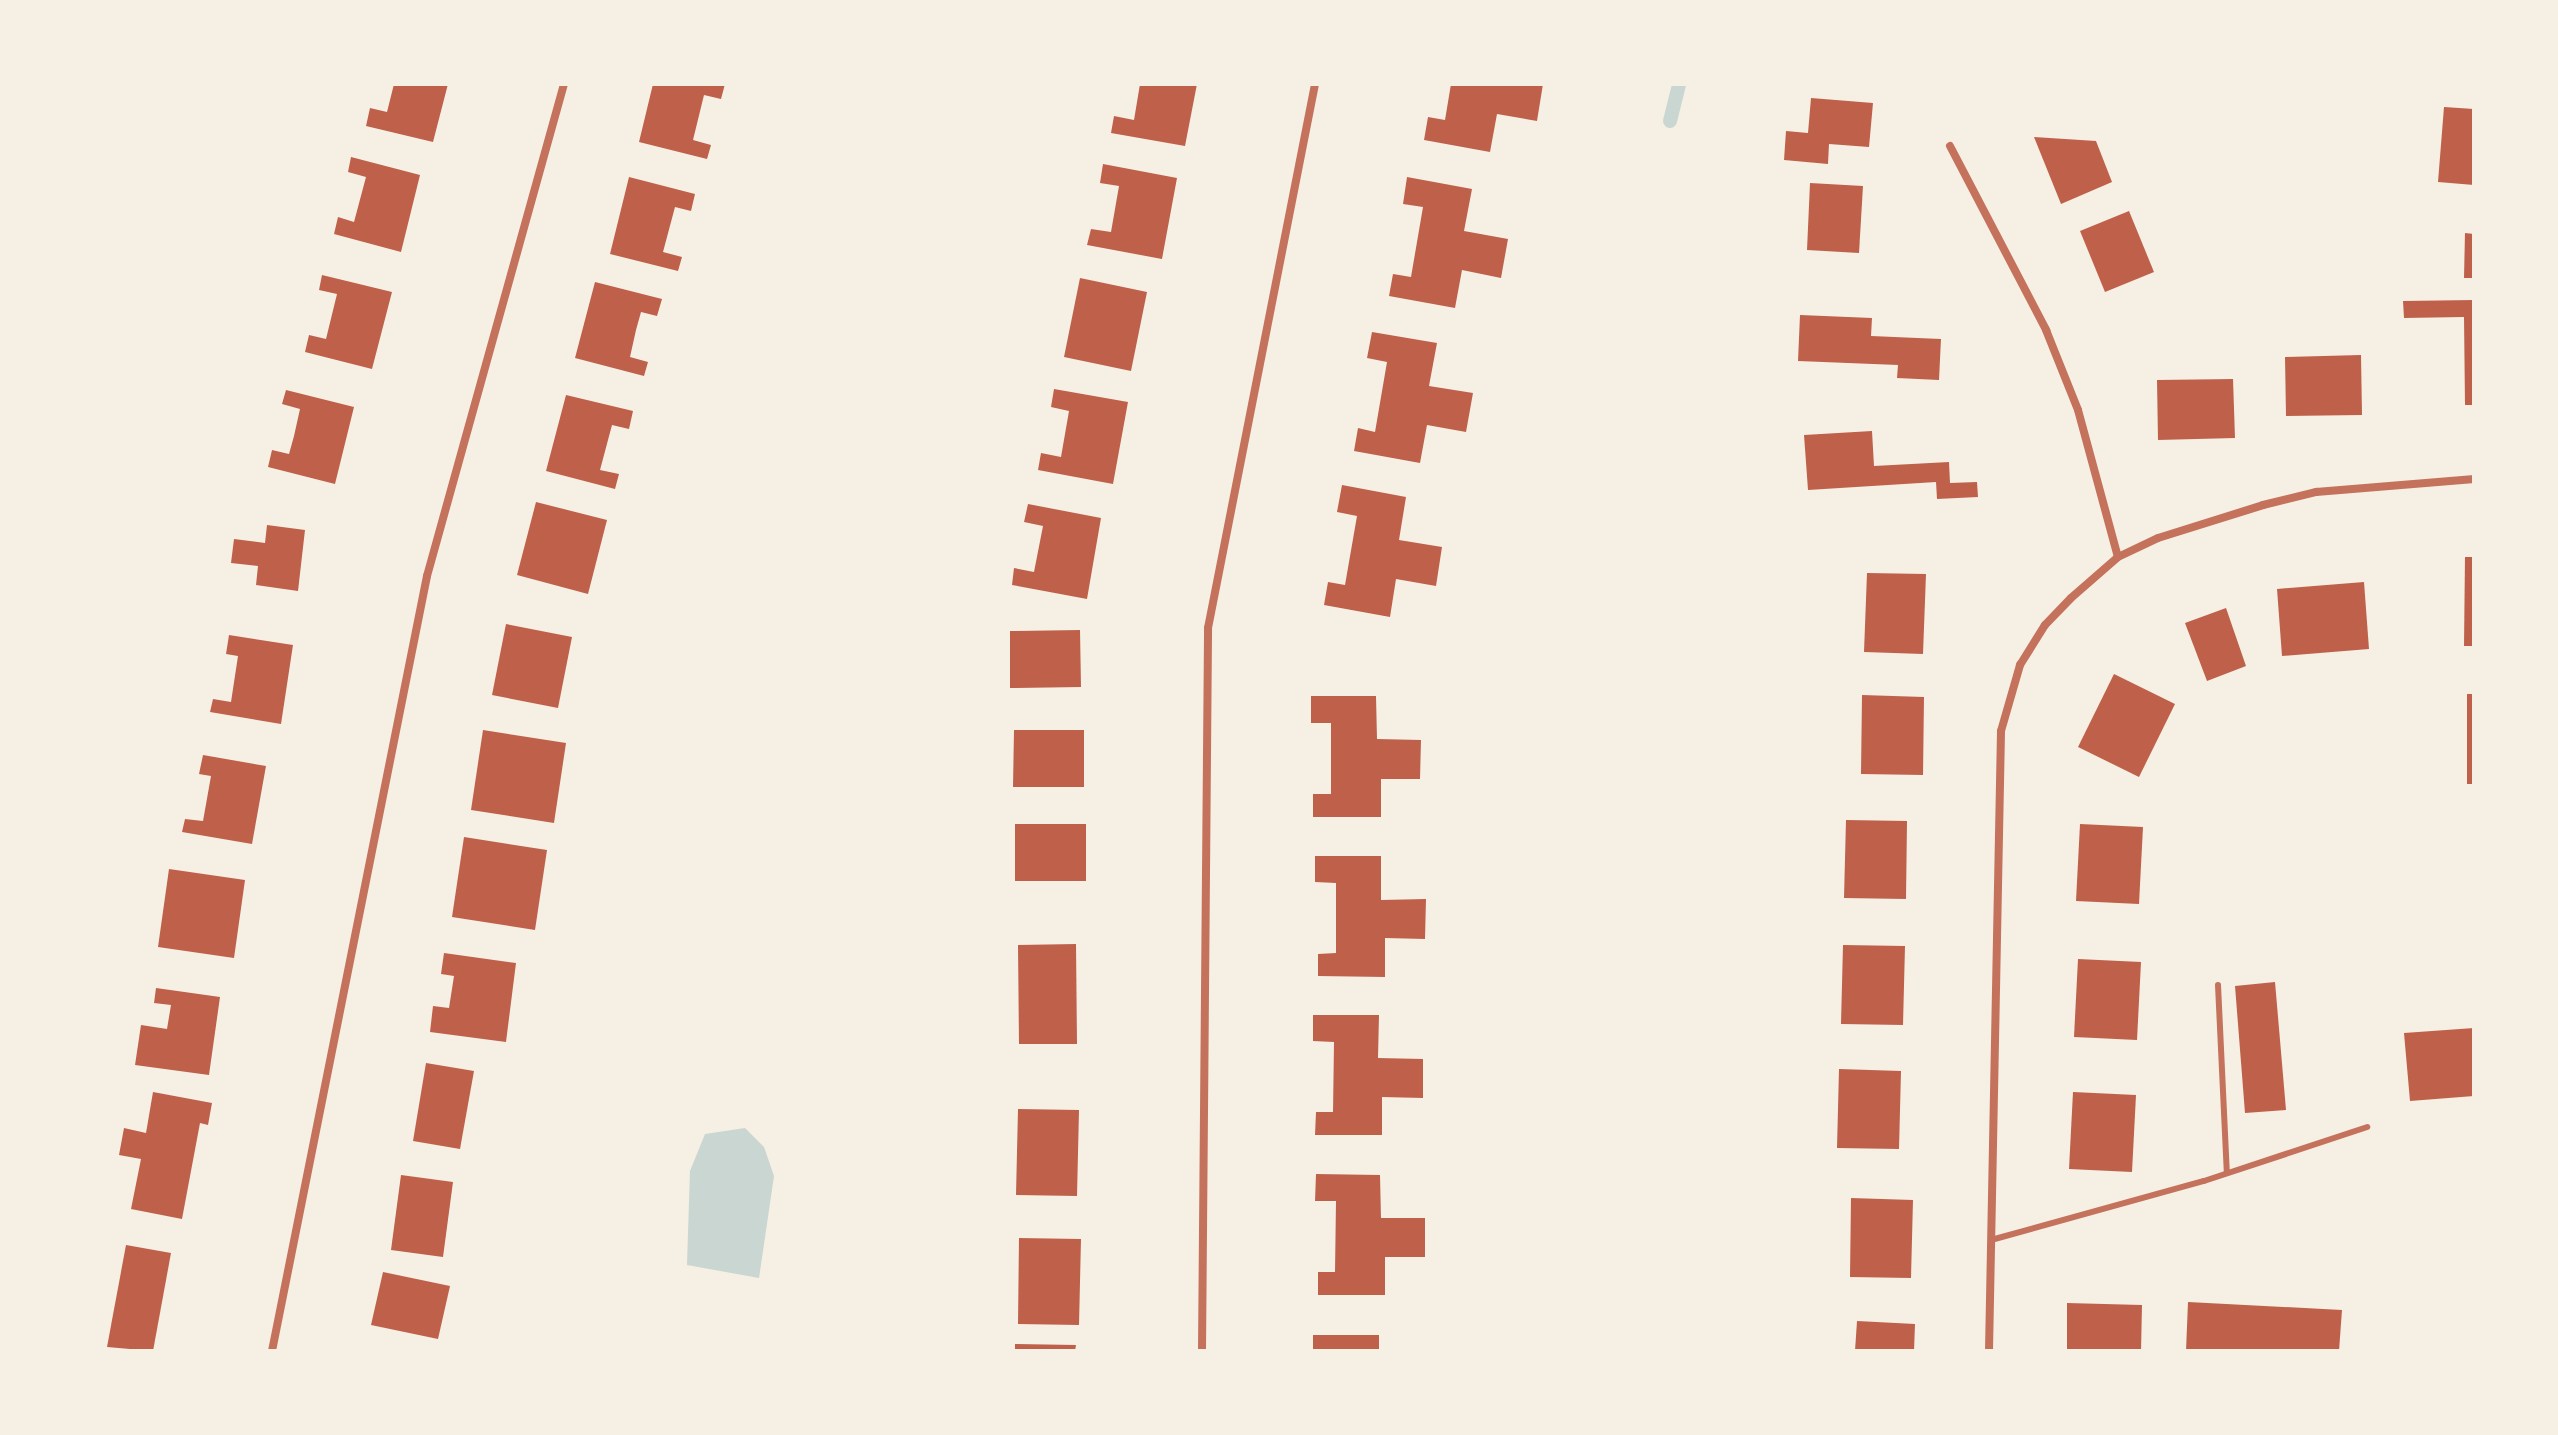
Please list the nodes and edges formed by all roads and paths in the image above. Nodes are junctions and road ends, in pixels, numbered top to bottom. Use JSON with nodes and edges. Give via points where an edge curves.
{"nodes":[{"id":1,"x":564,"y":84,"type":"edge"},
{"id":2,"x":1315,"y":84,"type":"edge"},
{"id":3,"x":1950,"y":146,"type":"dead end"},
{"id":4,"x":2474,"y":479,"type":"edge"},
{"id":5,"x":2118,"y":557,"type":"junction"},
{"id":6,"x":2218,"y":985,"type":"dead end"},
{"id":7,"x":2367,"y":1127,"type":"dead end"},
{"id":8,"x":2227,"y":1173,"type":"junction"},
{"id":9,"x":1991,"y":1240,"type":"junction"},
{"id":10,"x":272,"y":1351,"type":"edge"},
{"id":11,"x":1202,"y":1351,"type":"edge"},
{"id":12,"x":1989,"y":1351,"type":"edge"}],
"edges":[{"from":1,"to":10,"type":"street","via":[[427,576]]},
{"from":2,"to":11,"type":"street","via":[[1208,628]]},
{"from":3,"to":5,"type":"street","via":[[2046,330],[2078,410]]},
{"from":4,"to":5,"type":"street","via":[[2316,492],[2158,538]]},
{"from":5,"to":9,"type":"street","via":[[2045,625],[2020,665],[2001,731]]},
{"from":6,"to":8,"type":"lane"},
{"from":7,"to":8,"type":"lane"},
{"from":8,"to":9,"type":"lane"},
{"from":9,"to":12,"type":"street"}]}
